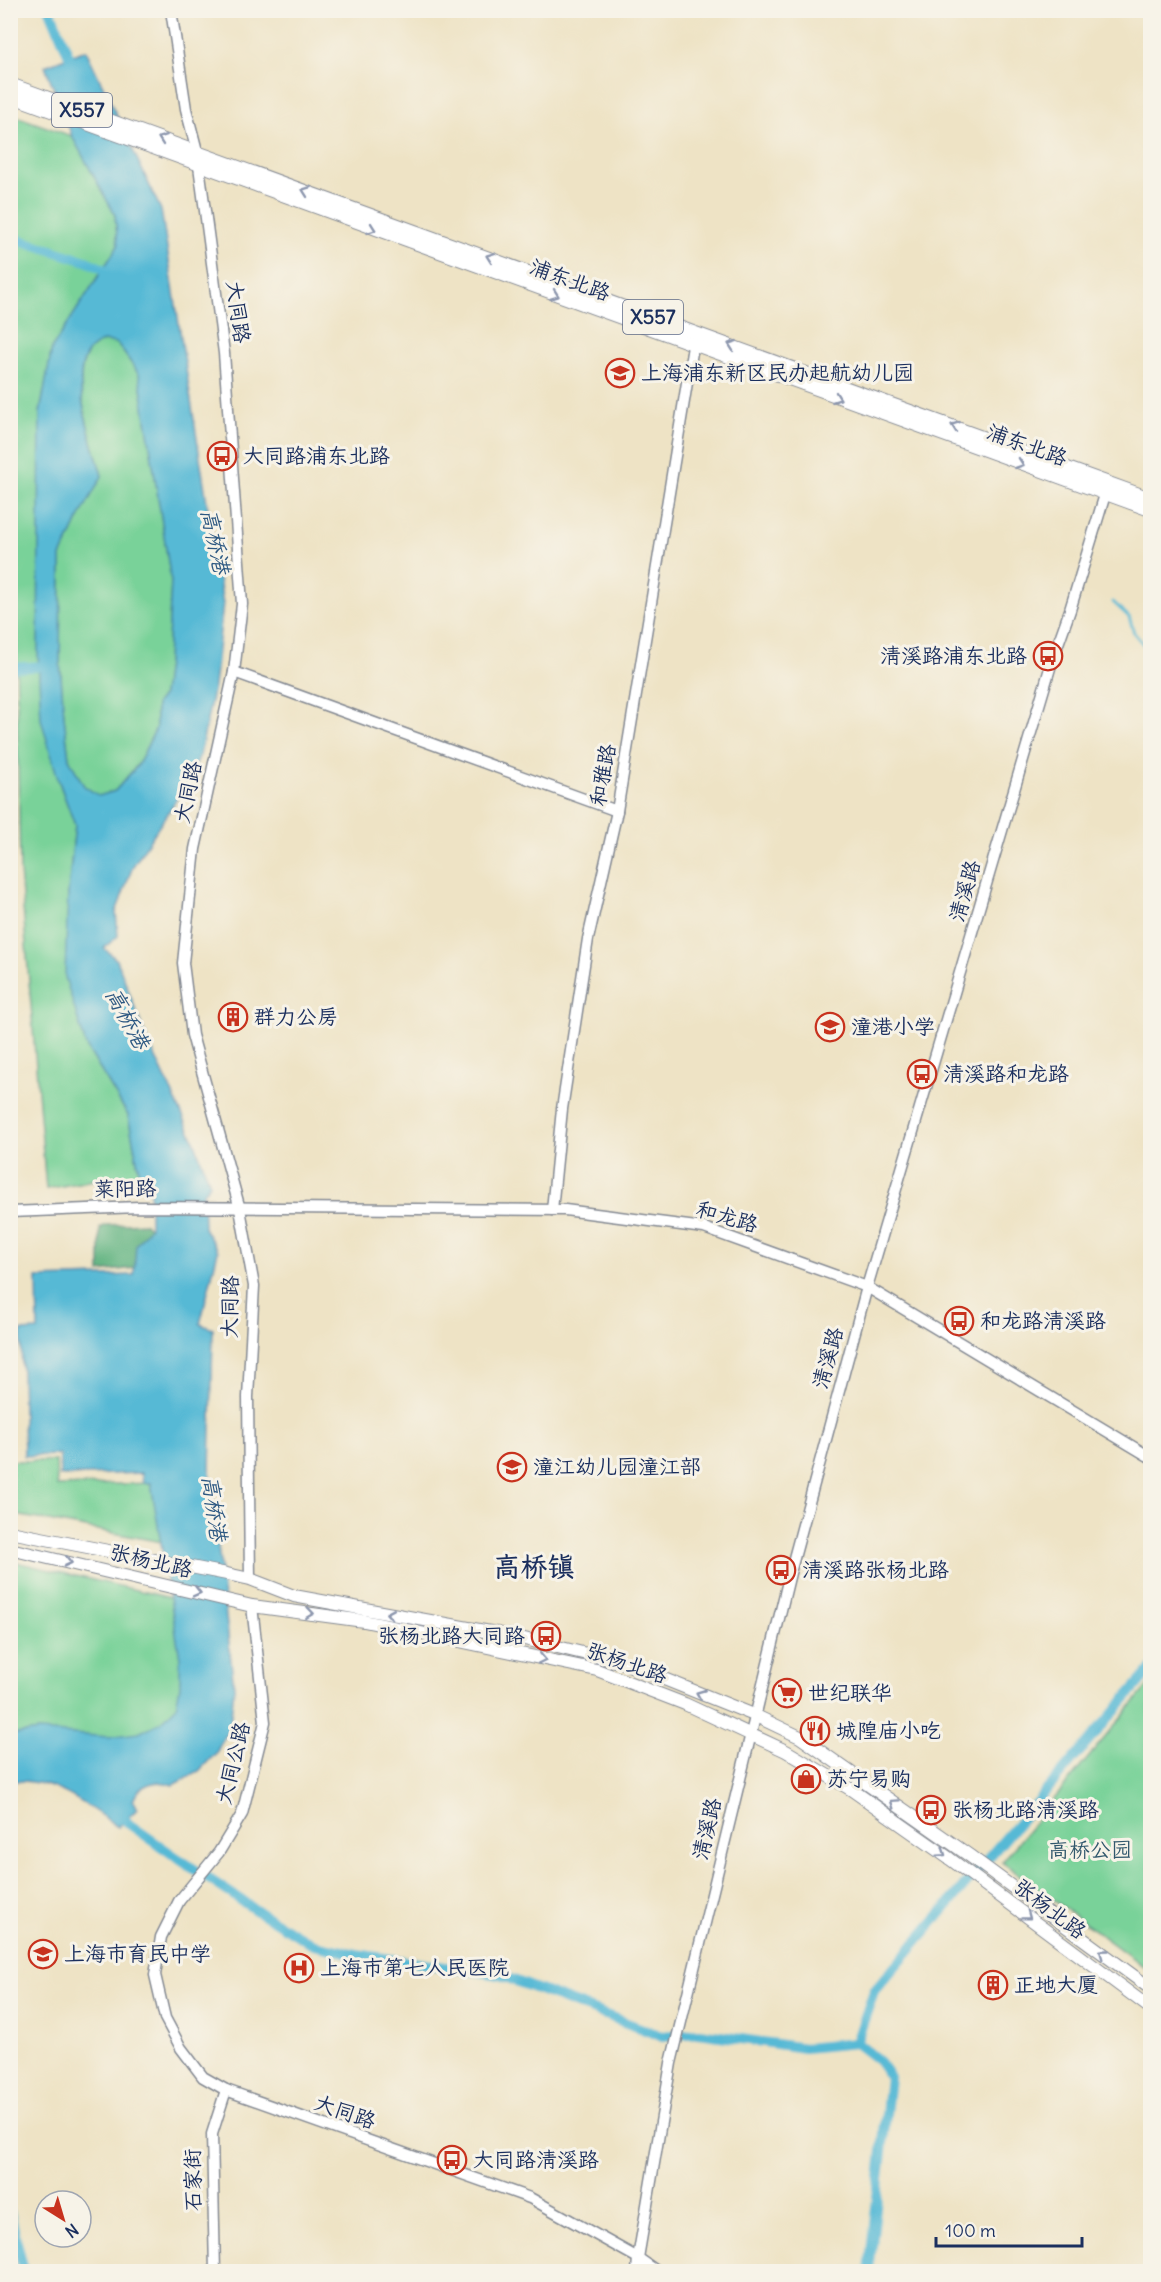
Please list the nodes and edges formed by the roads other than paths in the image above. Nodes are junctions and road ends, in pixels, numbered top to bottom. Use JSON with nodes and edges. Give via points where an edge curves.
{"nodes":[{"id":1,"x":171,"y":10,"type":"edge"},
{"id":2,"x":10,"y":84,"type":"edge"},
{"id":3,"x":10,"y":96,"type":"edge"},
{"id":4,"x":197,"y":151,"type":"junction"},
{"id":5,"x":198,"y":166,"type":"junction"},
{"id":6,"x":693,"y":346,"type":"junction"},
{"id":7,"x":1107,"y":488,"type":"junction"},
{"id":8,"x":1150,"y":498,"type":"edge"},
{"id":9,"x":1150,"y":510,"type":"edge"},
{"id":10,"x":234,"y":672,"type":"junction"},
{"id":11,"x":617,"y":811,"type":"junction"},
{"id":12,"x":240,"y":1209,"type":"junction"},
{"id":13,"x":552,"y":1210,"type":"junction"},
{"id":14,"x":10,"y":1212,"type":"edge"},
{"id":15,"x":867,"y":1287,"type":"junction"},
{"id":16,"x":1150,"y":1457,"type":"edge"},
{"id":17,"x":10,"y":1532,"type":"edge"},
{"id":18,"x":10,"y":1549,"type":"edge"},
{"id":19,"x":250,"y":1579,"type":"junction"},
{"id":20,"x":252,"y":1606,"type":"junction"},
{"id":21,"x":754,"y":1715,"type":"junction"},
{"id":22,"x":749,"y":1735,"type":"junction"},
{"id":23,"x":179,"y":1901,"type":"joint"},
{"id":24,"x":1150,"y":1988,"type":"edge"},
{"id":25,"x":1150,"y":2008,"type":"edge"},
{"id":26,"x":226,"y":2090,"type":"junction"},
{"id":27,"x":638,"y":2258,"type":"junction"},
{"id":28,"x":215,"y":2271,"type":"edge"},
{"id":29,"x":637,"y":2271,"type":"edge"},
{"id":30,"x":658,"y":2271,"type":"edge"}],
"edges":[{"from":1,"to":4,"type":"street","name":"大同路","via":[[186,109]]},
{"from":4,"to":2,"type":"main road","name":"浦东北路","number":"X557","one_way":true},
{"from":3,"to":5,"type":"main road","name":"浦东北路","number":"X557"},
{"from":4,"to":5,"type":"street","name":"大同路"},
{"from":7,"to":4,"type":"main road","name":"浦东北路","number":"X557","one_way":true},
{"from":5,"to":6,"type":"main road","name":"浦东北路","number":"X557","one_way":true},
{"from":5,"to":10,"type":"street","name":"大同路","via":[[224,352],[232,455],[242,604]]},
{"from":6,"to":7,"type":"main road","name":"浦东北路","number":"X557","one_way":true},
{"from":6,"to":11,"type":"street","name":"和雅路"},
{"from":7,"to":8,"type":"main road","name":"浦东北路","number":"X557"},
{"from":7,"to":9,"type":"main road","name":"浦东北路","number":"X557"},
{"from":7,"to":15,"type":"street","name":"清溪路"},
{"from":10,"to":11,"type":"street"},
{"from":10,"to":12,"type":"street","name":"大同路","via":[[195,849],[183,963],[192,1035]]},
{"from":11,"to":13,"type":"street","name":"和雅路","via":[[588,939],[562,1109]]},
{"from":12,"to":13,"type":"street","name":"和龙路"},
{"from":12,"to":14,"type":"street","name":"莱阳路","via":[[139,1207]]},
{"from":12,"to":19,"type":"street","name":"大同路","via":[[254,1286],[248,1397]]},
{"from":13,"to":15,"type":"street","name":"和龙路","via":[[704,1228]]},
{"from":15,"to":16,"type":"street","name":"和龙路"},
{"from":15,"to":21,"type":"street","name":"清溪路"},
{"from":17,"to":19,"type":"main road","name":"张杨北路"},
{"from":18,"to":20,"type":"main road","name":"张杨北路","one_way":true},
{"from":19,"to":20,"type":"main road","name":"大同公路"},
{"from":21,"to":19,"type":"main road","name":"张杨北路","one_way":true,"via":[[624,1664],[512,1636],[294,1596]]},
{"from":20,"to":22,"type":"main road","name":"张杨北路","one_way":true,"via":[[364,1621],[597,1670],[685,1704]]},
{"from":20,"to":23,"type":"street","name":"大同公路","via":[[265,1722],[242,1814],[219,1852]]},
{"from":21,"to":22,"type":"street","name":"清溪路"},
{"from":24,"to":21,"type":"main road","name":"张杨北路","one_way":true,"via":[[800,1737]]},
{"from":22,"to":25,"type":"main road","name":"张杨北路","one_way":true,"via":[[786,1751],[852,1790]]},
{"from":22,"to":27,"type":"street","name":"清溪路","via":[[671,2063]]},
{"from":23,"to":26,"type":"street","name":"大同路","via":[[161,1937],[155,1975],[165,2018],[203,2077]]},
{"from":26,"to":27,"type":"street","name":"大同路","via":[[530,2198]]},
{"from":26,"to":28,"type":"street","name":"石家街","via":[[212,2134]]},
{"from":27,"to":29,"type":"street"},
{"from":27,"to":30,"type":"street","name":"大同路"}]}
